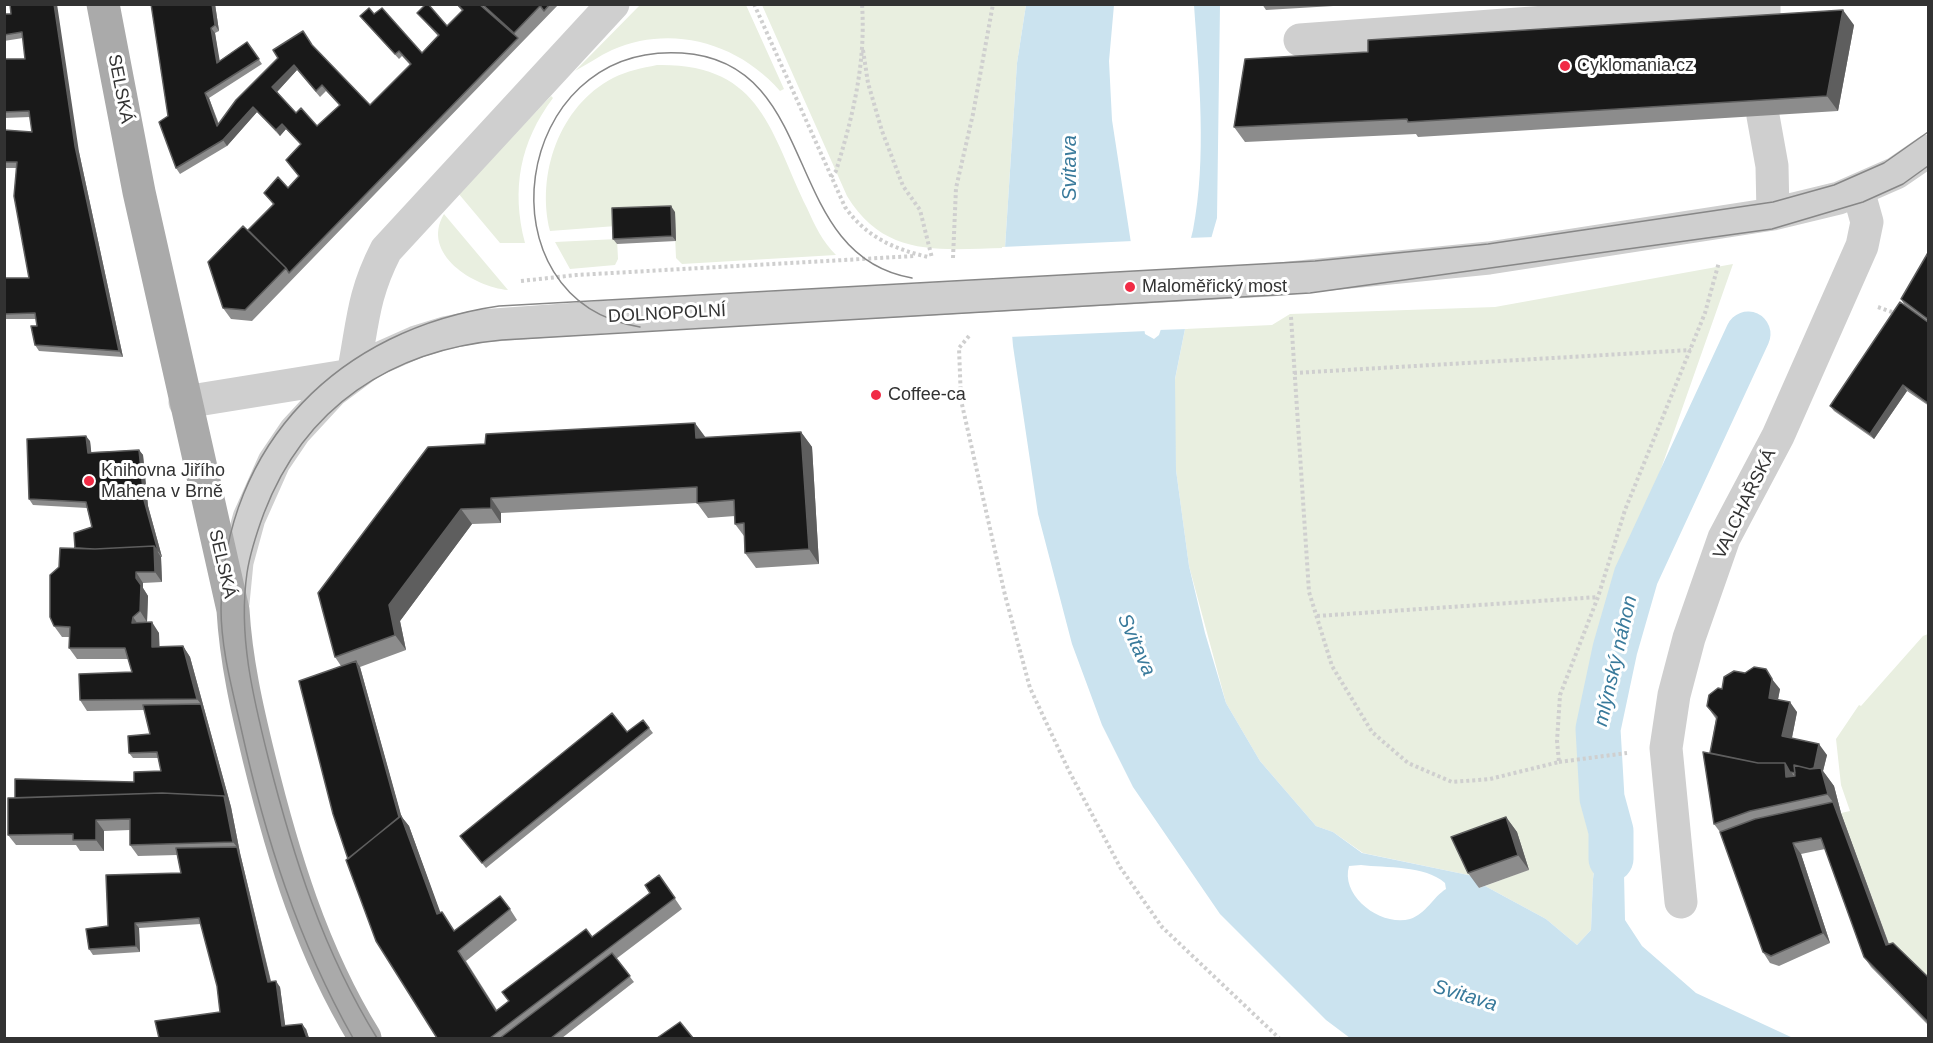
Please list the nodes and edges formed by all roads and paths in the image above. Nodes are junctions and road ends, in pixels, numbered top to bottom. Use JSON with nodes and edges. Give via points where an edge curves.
{"nodes":[{"id":1,"x":103,"y":4,"type":"edge"},
{"id":2,"x":614,"y":4,"type":"edge"},
{"id":3,"x":754,"y":4,"type":"edge"},
{"id":4,"x":862,"y":4,"type":"edge"},
{"id":5,"x":993,"y":4,"type":"edge"},
{"id":6,"x":1771,"y":14,"type":"edge"},
{"id":7,"x":1300,"y":39,"type":"dead end"},
{"id":8,"x":863,"y":50,"type":"junction"},
{"id":9,"x":1763,"y":116,"type":"edge"},
{"id":10,"x":1929,"y":151,"type":"edge"},
{"id":11,"x":831,"y":177,"type":"junction"},
{"id":12,"x":1858,"y":190,"type":"junction"},
{"id":13,"x":1773,"y":214,"type":"junction"},
{"id":14,"x":922,"y":256,"type":"junction"},
{"id":15,"x":932,"y":258,"type":"junction"},
{"id":16,"x":1708,"y":260,"type":"dead end"},
{"id":17,"x":521,"y":281,"type":"dead end"},
{"id":18,"x":1840,"y":294,"type":"junction"},
{"id":19,"x":1892,"y":312,"type":"edge"},
{"id":20,"x":1302,"y":314,"type":"dead end"},
{"id":21,"x":1281,"y":315,"type":"dead end"},
{"id":22,"x":1290,"y":315,"type":"junction"},
{"id":23,"x":971,"y":333,"type":"dead end"},
{"id":24,"x":1691,"y":350,"type":"junction"},
{"id":25,"x":1294,"y":373,"type":"junction"},
{"id":26,"x":353,"y":374,"type":"junction"},
{"id":27,"x":185,"y":402,"type":"junction"},
{"id":28,"x":1598,"y":597,"type":"junction"},
{"id":29,"x":233,"y":610,"type":"junction"},
{"id":30,"x":1317,"y":616,"type":"junction"},
{"id":31,"x":1628,"y":753,"type":"dead end"},
{"id":32,"x":1560,"y":761,"type":"junction"},
{"id":33,"x":1681,"y":902,"type":"dead end"},
{"id":34,"x":365,"y":1038,"type":"edge"},
{"id":35,"x":1279,"y":1038,"type":"edge"}],
"edges":[{"from":1,"to":27,"type":"main road","name":"SELSKÁ"},
{"from":2,"to":26,"type":"street","via":[[386,250],[371,279],[362,310]]},
{"from":3,"to":11,"type":"path"},
{"from":4,"to":8,"type":"path"},
{"from":5,"to":15,"type":"path","via":[[956,188],[953,258]]},
{"from":6,"to":7,"type":"street"},
{"from":8,"to":11,"type":"path","via":[[854,111]]},
{"from":8,"to":15,"type":"path","via":[[882,131],[903,186],[920,210]]},
{"from":9,"to":13,"type":"street","via":[[1772,166]]},
{"from":10,"to":12,"type":"street","via":[[1896,173]]},
{"from":11,"to":14,"type":"path","via":[[845,207],[862,228],[883,242]]},
{"from":12,"to":13,"type":"street"},
{"from":12,"to":18,"type":"street","name":"VALCHAŘSKÁ","via":[[1867,222],[1862,246]]},
{"from":13,"to":26,"type":"street","name":"DOLNOPOLNÍ","via":[[1489,258],[1270,280],[480,326],[416,342]]},
{"from":14,"to":15,"type":"path"},
{"from":14,"to":17,"type":"path"},
{"from":16,"to":24,"type":"path","via":[[1719,258]]},
{"from":18,"to":19,"type":"path"},
{"from":18,"to":33,"type":"street","name":"VALCHAŘSKÁ","via":[[1778,436],[1724,538],[1689,638],[1666,748]]},
{"from":20,"to":22,"type":"path"},
{"from":21,"to":22,"type":"path"},
{"from":22,"to":25,"type":"path"},
{"from":23,"to":35,"type":"path","via":[[959,348],[961,400],[1030,688],[1068,771],[1120,867],[1162,927]]},
{"from":24,"to":25,"type":"path"},
{"from":24,"to":28,"type":"path","via":[[1625,510]]},
{"from":25,"to":30,"type":"path","via":[[1309,592]]},
{"from":26,"to":27,"type":"street","name":"DOLNOPOLNÍ"},
{"from":26,"to":29,"type":"street","name":"DOLNOPOLNÍ","via":[[306,417],[264,480],[242,540]]},
{"from":27,"to":29,"type":"main road","name":"SELSKÁ"},
{"from":28,"to":30,"type":"path"},
{"from":28,"to":32,"type":"path","via":[[1560,695]]},
{"from":29,"to":34,"type":"main road","name":"SELSKÁ","via":[[240,678],[292,879],[319,950]]},
{"from":30,"to":32,"type":"path","via":[[1332,666],[1372,732],[1408,763],[1452,782],[1490,779]]},
{"from":31,"to":32,"type":"path"}]}
